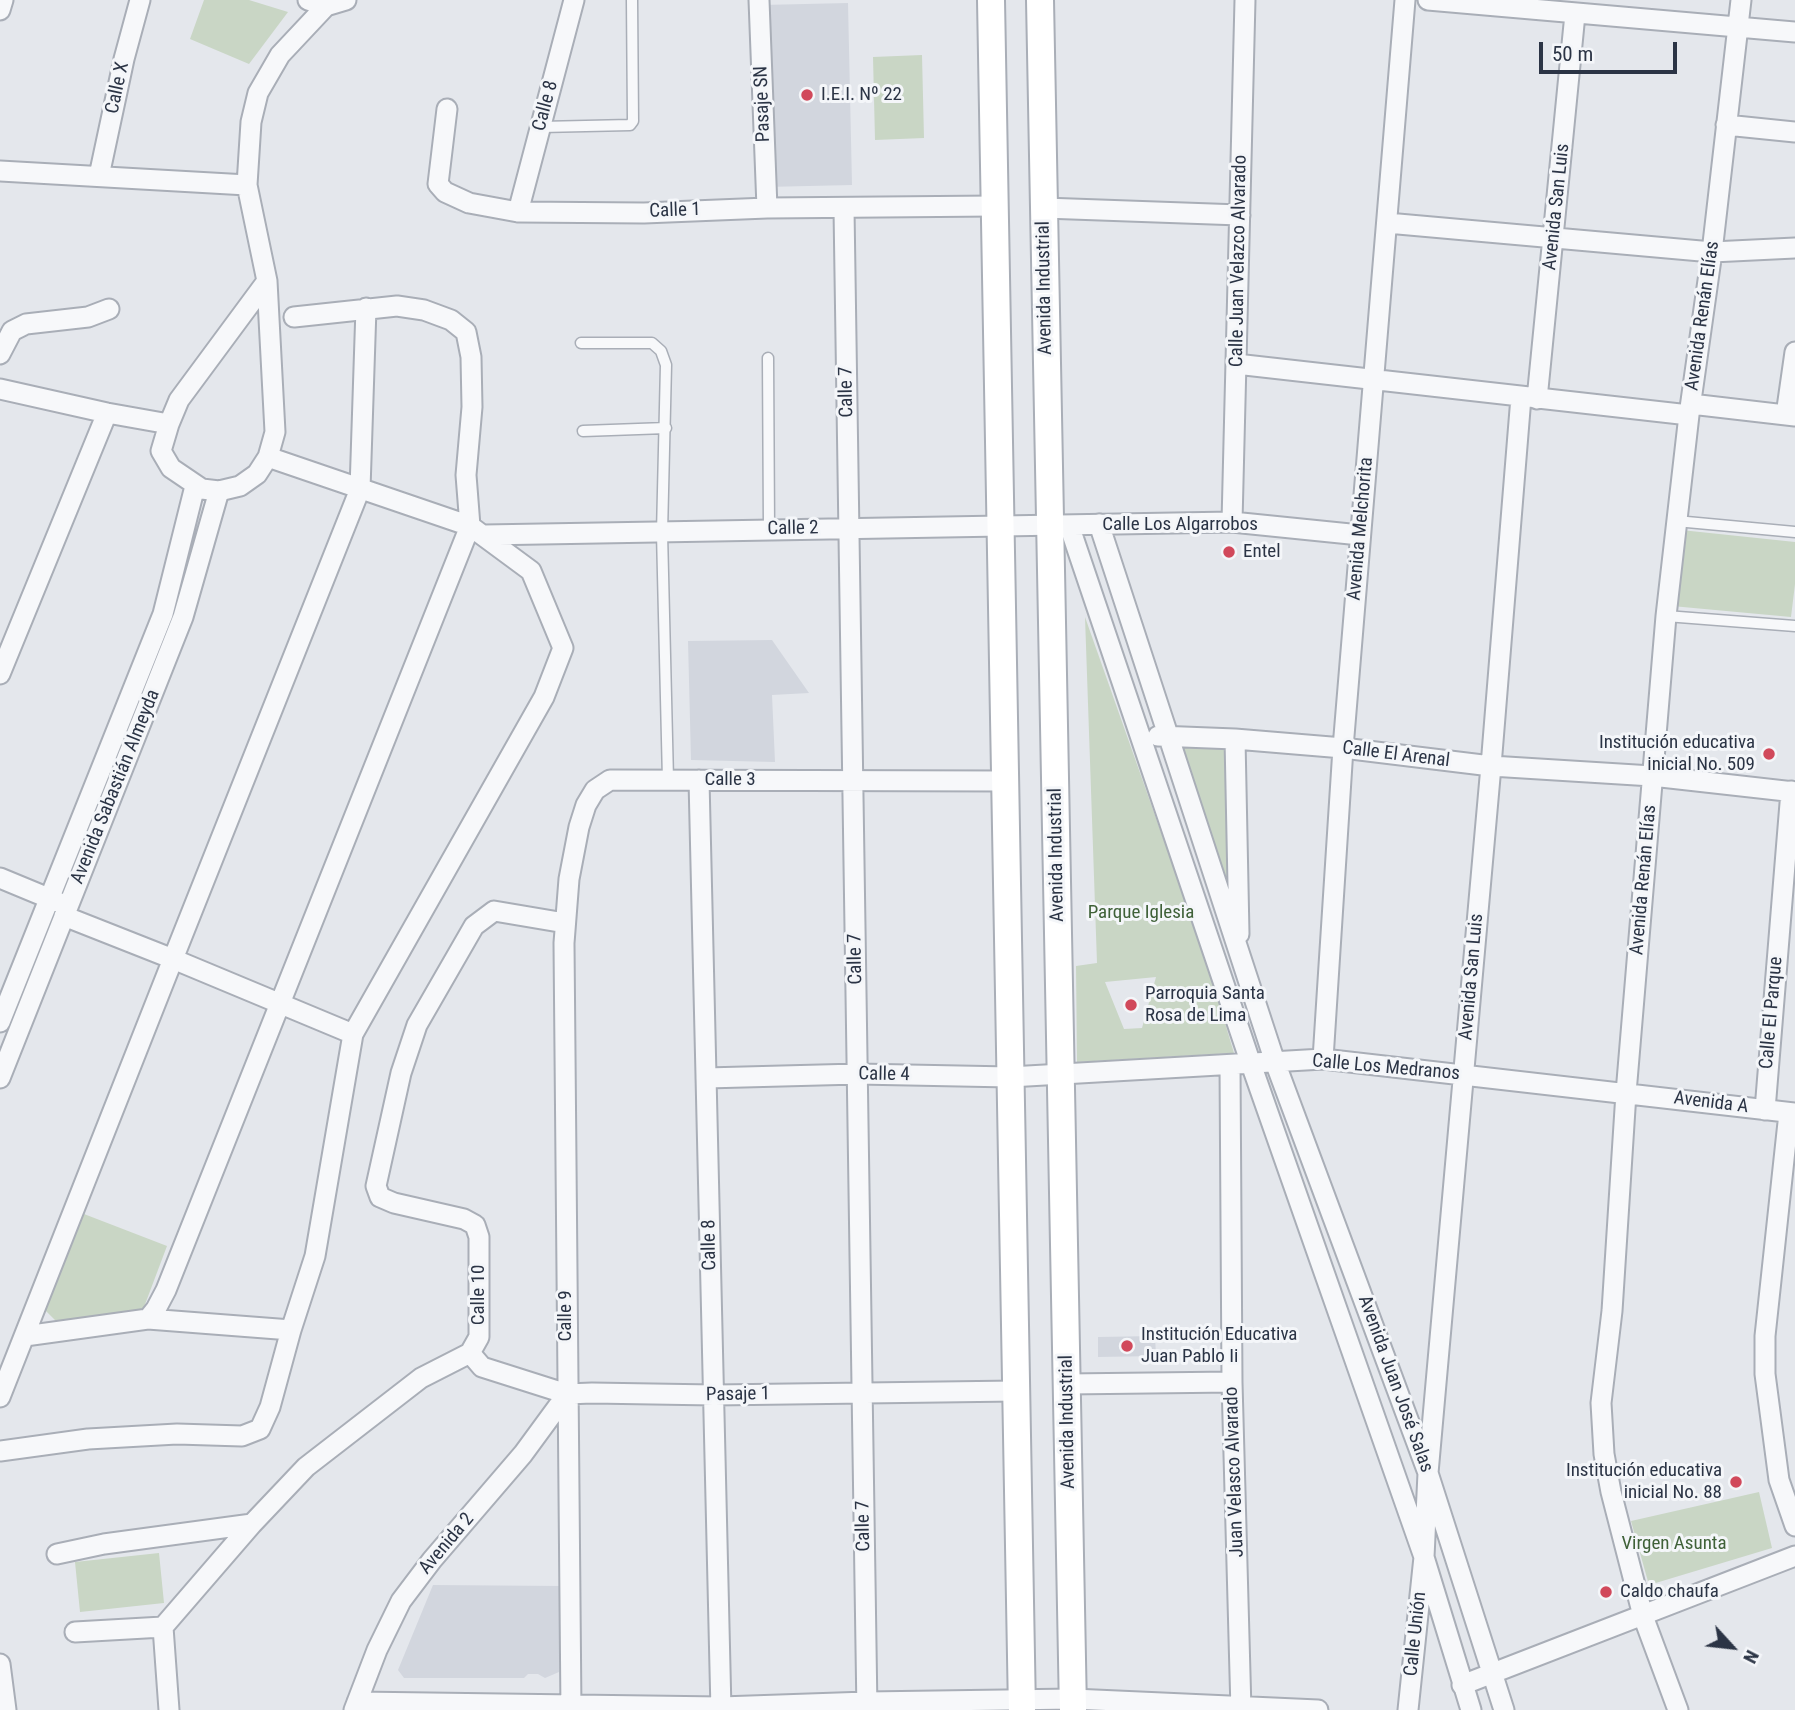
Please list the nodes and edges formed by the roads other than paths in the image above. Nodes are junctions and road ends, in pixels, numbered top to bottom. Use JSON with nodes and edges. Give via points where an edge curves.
{"nodes":[{"id":1,"x":3,"y":0,"type":"edge"},
{"id":2,"x":140,"y":0,"type":"edge"},
{"id":3,"x":345,"y":0,"type":"edge"},
{"id":4,"x":574,"y":0,"type":"edge"},
{"id":5,"x":632,"y":0,"type":"edge"},
{"id":6,"x":760,"y":0,"type":"edge"},
{"id":7,"x":991,"y":0,"type":"edge"},
{"id":8,"x":1040,"y":0,"type":"edge"},
{"id":9,"x":1245,"y":0,"type":"edge"},
{"id":10,"x":1405,"y":0,"type":"edge"},
{"id":11,"x":1428,"y":0,"type":"edge"},
{"id":12,"x":1741,"y":0,"type":"edge"},
{"id":13,"x":317,"y":3,"type":"edge"},
{"id":14,"x":0,"y":10,"type":"edge"},
{"id":15,"x":1575,"y":14,"type":"junction"},
{"id":16,"x":1737,"y":27,"type":"junction"},
{"id":17,"x":1795,"y":32,"type":"edge"},
{"id":18,"x":447,"y":109,"type":"dead end"},
{"id":19,"x":1726,"y":125,"type":"junction"},
{"id":20,"x":541,"y":127,"type":"junction"},
{"id":21,"x":1795,"y":132,"type":"edge"},
{"id":22,"x":0,"y":171,"type":"edge"},
{"id":23,"x":99,"y":176,"type":"junction"},
{"id":24,"x":247,"y":185,"type":"junction"},
{"id":25,"x":995,"y":206,"type":"junction"},
{"id":26,"x":767,"y":208,"type":"junction"},
{"id":27,"x":1044,"y":208,"type":"junction"},
{"id":28,"x":844,"y":209,"type":"junction"},
{"id":29,"x":518,"y":212,"type":"junction"},
{"id":30,"x":1240,"y":215,"type":"junction"},
{"id":31,"x":1387,"y":223,"type":"junction"},
{"id":32,"x":1555,"y":237,"type":"junction"},
{"id":33,"x":1795,"y":248,"type":"edge"},
{"id":34,"x":1712,"y":252,"type":"junction"},
{"id":35,"x":267,"y":281,"type":"junction"},
{"id":36,"x":366,"y":308,"type":"junction"},
{"id":37,"x":109,"y":309,"type":"dead end"},
{"id":38,"x":294,"y":317,"type":"dead end"},
{"id":39,"x":235,"y":322,"type":"junction"},
{"id":40,"x":268,"y":335,"type":"junction"},
{"id":41,"x":582,"y":343,"type":"dead end"},
{"id":42,"x":1795,"y":352,"type":"edge"},
{"id":43,"x":0,"y":354,"type":"edge"},
{"id":44,"x":768,"y":358,"type":"dead end"},
{"id":45,"x":1236,"y":364,"type":"junction"},
{"id":46,"x":1373,"y":380,"type":"junction"},
{"id":47,"x":0,"y":389,"type":"edge"},
{"id":48,"x":1529,"y":398,"type":"junction"},
{"id":49,"x":1690,"y":409,"type":"junction"},
{"id":50,"x":107,"y":413,"type":"junction"},
{"id":51,"x":1790,"y":416,"type":"edge"},
{"id":52,"x":169,"y":424,"type":"junction"},
{"id":53,"x":666,"y":428,"type":"junction"},
{"id":54,"x":583,"y":431,"type":"dead end"},
{"id":55,"x":268,"y":457,"type":"junction"},
{"id":56,"x":195,"y":486,"type":"junction"},
{"id":57,"x":360,"y":489,"type":"junction"},
{"id":58,"x":219,"y":491,"type":"junction"},
{"id":59,"x":1676,"y":521,"type":"junction"},
{"id":60,"x":1232,"y":522,"type":"junction"},
{"id":61,"x":1100,"y":524,"type":"junction"},
{"id":62,"x":1060,"y":525,"type":"junction"},
{"id":63,"x":1000,"y":526,"type":"junction"},
{"id":64,"x":849,"y":528,"type":"junction"},
{"id":65,"x":769,"y":529,"type":"junction"},
{"id":66,"x":477,"y":531,"type":"junction"},
{"id":67,"x":1795,"y":532,"type":"edge"},
{"id":68,"x":662,"y":533,"type":"junction"},
{"id":69,"x":1360,"y":535,"type":"junction"},
{"id":70,"x":1666,"y":616,"type":"junction"},
{"id":71,"x":1795,"y":626,"type":"edge"},
{"id":72,"x":0,"y":674,"type":"edge"},
{"id":73,"x":1139,"y":735,"type":"junction"},
{"id":74,"x":1169,"y":736,"type":"junction"},
{"id":75,"x":1235,"y":739,"type":"junction"},
{"id":76,"x":1343,"y":748,"type":"junction"},
{"id":77,"x":1491,"y":766,"type":"junction"},
{"id":78,"x":1652,"y":776,"type":"junction"},
{"id":79,"x":667,"y":780,"type":"junction"},
{"id":80,"x":699,"y":780,"type":"junction"},
{"id":81,"x":853,"y":780,"type":"junction"},
{"id":82,"x":1005,"y":780,"type":"junction"},
{"id":83,"x":1793,"y":791,"type":"edge"},
{"id":84,"x":0,"y":878,"type":"edge"},
{"id":85,"x":48,"y":899,"type":"junction"},
{"id":86,"x":66,"y":911,"type":"junction"},
{"id":87,"x":565,"y":923,"type":"junction"},
{"id":88,"x":1786,"y":953,"type":"edge"},
{"id":89,"x":1240,"y":954,"type":"junction"},
{"id":90,"x":173,"y":959,"type":"junction"},
{"id":91,"x":280,"y":1004,"type":"junction"},
{"id":92,"x":0,"y":1021,"type":"edge"},
{"id":93,"x":353,"y":1034,"type":"junction"},
{"id":94,"x":1323,"y":1059,"type":"junction"},
{"id":95,"x":1275,"y":1062,"type":"junction"},
{"id":96,"x":1251,"y":1064,"type":"junction"},
{"id":97,"x":1230,"y":1065,"type":"junction"},
{"id":98,"x":858,"y":1074,"type":"junction"},
{"id":99,"x":1061,"y":1074,"type":"junction"},
{"id":100,"x":1464,"y":1075,"type":"junction"},
{"id":101,"x":1010,"y":1077,"type":"junction"},
{"id":102,"x":0,"y":1078,"type":"edge"},
{"id":103,"x":706,"y":1078,"type":"junction"},
{"id":104,"x":1626,"y":1093,"type":"junction"},
{"id":105,"x":1765,"y":1110,"type":"junction"},
{"id":106,"x":1792,"y":1113,"type":"edge"},
{"id":107,"x":1350,"y":1260,"type":"junction"},
{"id":108,"x":1325,"y":1271,"type":"junction"},
{"id":109,"x":148,"y":1319,"type":"junction"},
{"id":110,"x":291,"y":1331,"type":"junction"},
{"id":111,"x":25,"y":1336,"type":"junction"},
{"id":112,"x":471,"y":1353,"type":"junction"},
{"id":113,"x":1233,"y":1382,"type":"junction"},
{"id":114,"x":1067,"y":1384,"type":"junction"},
{"id":115,"x":1016,"y":1391,"type":"junction"},
{"id":116,"x":862,"y":1392,"type":"junction"},
{"id":117,"x":566,"y":1394,"type":"junction"},
{"id":118,"x":714,"y":1395,"type":"junction"},
{"id":119,"x":0,"y":1397,"type":"edge"},
{"id":120,"x":0,"y":1451,"type":"edge"},
{"id":121,"x":1428,"y":1473,"type":"junction"},
{"id":122,"x":252,"y":1524,"type":"junction"},
{"id":123,"x":1795,"y":1526,"type":"edge"},
{"id":124,"x":57,"y":1554,"type":"dead end"},
{"id":125,"x":1795,"y":1556,"type":"edge"},
{"id":126,"x":1424,"y":1558,"type":"junction"},
{"id":127,"x":1643,"y":1616,"type":"junction"},
{"id":128,"x":163,"y":1627,"type":"junction"},
{"id":129,"x":75,"y":1632,"type":"dead end"},
{"id":130,"x":0,"y":1664,"type":"edge"},
{"id":131,"x":1491,"y":1674,"type":"junction"},
{"id":132,"x":1462,"y":1685,"type":"junction"},
{"id":133,"x":1073,"y":1705,"type":"edge"},
{"id":134,"x":355,"y":1706,"type":"edge"},
{"id":135,"x":867,"y":1706,"type":"edge"},
{"id":136,"x":1022,"y":1706,"type":"edge"},
{"id":137,"x":571,"y":1707,"type":"edge"},
{"id":138,"x":1241,"y":1707,"type":"edge"},
{"id":139,"x":721,"y":1709,"type":"edge"},
{"id":140,"x":6,"y":1710,"type":"edge"},
{"id":141,"x":169,"y":1710,"type":"edge"},
{"id":142,"x":1318,"y":1710,"type":"edge"},
{"id":143,"x":1408,"y":1710,"type":"edge"},
{"id":144,"x":1471,"y":1710,"type":"edge"},
{"id":145,"x":1504,"y":1710,"type":"edge"},
{"id":146,"x":1678,"y":1710,"type":"edge"}],
"edges":[{"from":1,"to":14,"type":"street"},
{"from":2,"to":23,"type":"street","name":"Calle X"},
{"from":3,"to":13,"type":"street"},
{"from":4,"to":20,"type":"street","name":"Calle 8"},
{"from":5,"to":20,"type":"lane","via":[[630,125]]},
{"from":6,"to":26,"type":"street","name":"Pasaje SN"},
{"from":7,"to":25,"type":"street"},
{"from":8,"to":27,"type":"street","name":"Avenida Industrial"},
{"from":9,"to":30,"type":"street","name":"Calle Juan Velazco Alvarado"},
{"from":10,"to":31,"type":"street","name":"Avenida Melchorita"},
{"from":11,"to":15,"type":"street"},
{"from":12,"to":16,"type":"street","name":"Avenida Renán Elías"},
{"from":13,"to":24,"type":"street","via":[[258,93],[251,122]]},
{"from":15,"to":16,"type":"street"},
{"from":15,"to":32,"type":"street","name":"Avenida San Luis"},
{"from":16,"to":17,"type":"street"},
{"from":16,"to":19,"type":"street","name":"Avenida Renán Elías"},
{"from":18,"to":29,"type":"street","name":"Calle 1","via":[[438,184],[469,203]]},
{"from":19,"to":21,"type":"street"},
{"from":19,"to":34,"type":"street","name":"Avenida Renán Elías"},
{"from":20,"to":29,"type":"street","name":"Calle 8"},
{"from":22,"to":23,"type":"street"},
{"from":23,"to":24,"type":"street"},
{"from":24,"to":35,"type":"street"},
{"from":25,"to":28,"type":"street","name":"Calle 1"},
{"from":25,"to":63,"type":"street"},
{"from":26,"to":28,"type":"street","name":"Calle 1"},
{"from":26,"to":29,"type":"street","name":"Calle 1"},
{"from":27,"to":30,"type":"street"},
{"from":27,"to":62,"type":"street","name":"Avenida Industrial"},
{"from":28,"to":64,"type":"street","name":"Calle 7"},
{"from":30,"to":45,"type":"street","name":"Calle Juan Velazco Alvarado"},
{"from":31,"to":32,"type":"street"},
{"from":31,"to":46,"type":"street","name":"Avenida Melchorita"},
{"from":32,"to":34,"type":"street"},
{"from":32,"to":48,"type":"street","name":"Avenida San Luis"},
{"from":33,"to":34,"type":"street"},
{"from":34,"to":49,"type":"street","name":"Avenida Renán Elías"},
{"from":35,"to":39,"type":"street"},
{"from":35,"to":40,"type":"street"},
{"from":36,"to":38,"type":"street"},
{"from":36,"to":57,"type":"street"},
{"from":36,"to":66,"type":"street","via":[[424,310],[451,320],[466,332],[472,407],[466,475]]},
{"from":37,"to":43,"type":"street","via":[[88,317],[26,324],[12,331]]},
{"from":39,"to":40,"type":"street"},
{"from":39,"to":52,"type":"street","via":[[178,400]]},
{"from":40,"to":55,"type":"street","via":[[275,432]]},
{"from":41,"to":53,"type":"lane","via":[[652,344],[661,351],[666,365]]},
{"from":42,"to":51,"type":"street"},
{"from":44,"to":65,"type":"lane"},
{"from":45,"to":46,"type":"street"},
{"from":45,"to":60,"type":"street","name":"Calle Juan Velazco Alvarado"},
{"from":46,"to":48,"type":"street"},
{"from":46,"to":69,"type":"street","name":"Avenida Melchorita"},
{"from":47,"to":50,"type":"street"},
{"from":48,"to":49,"type":"street"},
{"from":48,"to":77,"type":"street","name":"Avenida San Luis"},
{"from":49,"to":51,"type":"street"},
{"from":49,"to":59,"type":"street","name":"Avenida Renán Elías"},
{"from":50,"to":52,"type":"street"},
{"from":50,"to":72,"type":"street"},
{"from":52,"to":56,"type":"street","via":[[161,451],[170,468]]},
{"from":53,"to":54,"type":"lane"},
{"from":53,"to":68,"type":"lane"},
{"from":55,"to":57,"type":"street"},
{"from":55,"to":58,"type":"street","via":[[257,474],[240,486]]},
{"from":56,"to":58,"type":"street"},
{"from":56,"to":85,"type":"street","name":"Avenida Sabastián Almeyda","via":[[163,614]]},
{"from":57,"to":66,"type":"street"},
{"from":57,"to":90,"type":"street"},
{"from":58,"to":86,"type":"street","name":"Avenida Sabastián Almeyda","via":[[183,617]]},
{"from":59,"to":67,"type":"lane"},
{"from":59,"to":70,"type":"street","name":"Avenida Renán Elías"},
{"from":60,"to":61,"type":"street","name":"Calle Los Algarrobos"},
{"from":60,"to":69,"type":"street","name":"Calle Los Algarrobos"},
{"from":61,"to":62,"type":"street","name":"Calle Los Algarrobos"},
{"from":61,"to":74,"type":"street","name":"Avenida Juan José Salas"},
{"from":62,"to":63,"type":"street","name":"Calle Los Algarrobos"},
{"from":62,"to":73,"type":"street","name":"Avenida Juan José Salas"},
{"from":62,"to":99,"type":"street","name":"Avenida Industrial"},
{"from":63,"to":64,"type":"street","name":"Calle 2"},
{"from":63,"to":82,"type":"street"},
{"from":64,"to":65,"type":"street","name":"Calle 2"},
{"from":64,"to":81,"type":"street","name":"Calle 7"},
{"from":65,"to":68,"type":"street","name":"Calle 2"},
{"from":66,"to":68,"type":"street","name":"Calle 2"},
{"from":66,"to":91,"type":"street"},
{"from":66,"to":93,"type":"street","via":[[531,571],[563,648],[544,697]]},
{"from":68,"to":79,"type":"lane"},
{"from":69,"to":76,"type":"street","name":"Avenida Melchorita"},
{"from":70,"to":71,"type":"lane"},
{"from":70,"to":78,"type":"street","name":"Avenida Renán Elías"},
{"from":73,"to":74,"type":"street","name":"Calle El Arenal"},
{"from":73,"to":96,"type":"street","name":"Avenida Juan José Salas"},
{"from":74,"to":75,"type":"street","name":"Calle El Arenal"},
{"from":74,"to":89,"type":"street","name":"Avenida Juan José Salas"},
{"from":75,"to":76,"type":"street","name":"Calle El Arenal"},
{"from":75,"to":89,"type":"street"},
{"from":76,"to":77,"type":"street","name":"Calle El Arenal"},
{"from":76,"to":94,"type":"street","name":"Avenida Melchorita"},
{"from":77,"to":78,"type":"street","name":"Calle El Arenal"},
{"from":77,"to":100,"type":"street","name":"Avenida San Luis"},
{"from":78,"to":83,"type":"street","name":"Calle El Arenal"},
{"from":78,"to":104,"type":"street","name":"Avenida Renán Elías"},
{"from":79,"to":80,"type":"street","name":"Calle 3"},
{"from":79,"to":87,"type":"street","name":"Calle 3","via":[[610,780],[595,790],[579,827]]},
{"from":80,"to":81,"type":"street","name":"Calle 3"},
{"from":80,"to":103,"type":"street","name":"Calle 8"},
{"from":81,"to":82,"type":"street","name":"Calle 3"},
{"from":81,"to":98,"type":"street","name":"Calle 7"},
{"from":82,"to":101,"type":"street"},
{"from":83,"to":88,"type":"street","name":"Calle El Parque"},
{"from":84,"to":85,"type":"street"},
{"from":85,"to":86,"type":"street"},
{"from":85,"to":92,"type":"street","name":"Avenida Sabastián Almeyda"},
{"from":86,"to":90,"type":"street"},
{"from":86,"to":102,"type":"street","name":"Avenida Sabastián Almeyda"},
{"from":87,"to":112,"type":"street","name":"Calle 10","via":[[494,911],[474,926],[418,1025],[401,1073],[376,1186],[380,1197],[394,1203],[475,1225],[479,1337]]},
{"from":87,"to":117,"type":"street","name":"Calle 9"},
{"from":88,"to":105,"type":"street","name":"Calle El Parque"},
{"from":89,"to":95,"type":"street","name":"Avenida Juan José Salas"},
{"from":90,"to":91,"type":"street"},
{"from":90,"to":111,"type":"street"},
{"from":91,"to":93,"type":"street"},
{"from":91,"to":109,"type":"street","via":[[166,1290]]},
{"from":93,"to":110,"type":"street","via":[[315,1256]]},
{"from":94,"to":95,"type":"street","name":"Calle Los Medranos"},
{"from":94,"to":100,"type":"street","name":"Calle Los Medranos"},
{"from":95,"to":96,"type":"street","name":"Calle Los Medranos"},
{"from":95,"to":107,"type":"street","name":"Avenida Juan José Salas"},
{"from":96,"to":97,"type":"street","name":"Calle Los Medranos"},
{"from":96,"to":108,"type":"street","name":"Avenida Juan José Salas"},
{"from":97,"to":99,"type":"street","name":"Calle Los Medranos"},
{"from":97,"to":113,"type":"street","name":"Juan Velasco Alvarado"},
{"from":98,"to":101,"type":"street","name":"Calle 4"},
{"from":98,"to":103,"type":"street","name":"Calle 4"},
{"from":98,"to":116,"type":"street","name":"Calle 7"},
{"from":99,"to":101,"type":"street","name":"Calle 4"},
{"from":99,"to":114,"type":"street","name":"Avenida Industrial"},
{"from":100,"to":104,"type":"street","name":"Calle Los Medranos"},
{"from":100,"to":121,"type":"street","name":"Avenida San Luis"},
{"from":101,"to":115,"type":"street"},
{"from":103,"to":118,"type":"street","name":"Calle 8"},
{"from":104,"to":105,"type":"street","name":"Avenida A"},
{"from":104,"to":127,"type":"street","name":"Avenida Renán Elías","via":[[1612,1311],[1601,1403],[1608,1480]]},
{"from":105,"to":106,"type":"street","name":"Avenida A"},
{"from":106,"to":123,"type":"street","via":[[1765,1336],[1768,1404],[1779,1480]]},
{"from":107,"to":108,"type":"street"},
{"from":107,"to":121,"type":"street","name":"Avenida Juan José Salas"},
{"from":108,"to":126,"type":"street","name":"Avenida Juan José Salas"},
{"from":109,"to":110,"type":"street"},
{"from":109,"to":111,"type":"street"},
{"from":110,"to":120,"type":"street","via":[[260,1429],[242,1436],[89,1439]]},
{"from":111,"to":119,"type":"street"},
{"from":112,"to":117,"type":"street","name":"Pasaje 1","via":[[482,1367]]},
{"from":112,"to":122,"type":"street","name":"Calle 10","via":[[421,1378],[306,1467]]},
{"from":113,"to":114,"type":"street"},
{"from":113,"to":138,"type":"street","name":"Juan Velasco Alvarado"},
{"from":114,"to":133,"type":"street","name":"Avenida Industrial"},
{"from":115,"to":116,"type":"street","name":"Pasaje 1"},
{"from":115,"to":136,"type":"street"},
{"from":116,"to":118,"type":"street","name":"Pasaje 1"},
{"from":116,"to":135,"type":"street","name":"Calle 7"},
{"from":117,"to":118,"type":"street","name":"Pasaje 1"},
{"from":117,"to":134,"type":"street","name":"Avenida 2","via":[[523,1454],[401,1601]]},
{"from":117,"to":137,"type":"street","name":"Calle 9"},
{"from":118,"to":139,"type":"street","name":"Calle 8"},
{"from":121,"to":126,"type":"street","name":"Avenida San Luis"},
{"from":121,"to":131,"type":"street","name":"Avenida Juan José Salas"},
{"from":122,"to":124,"type":"street"},
{"from":122,"to":128,"type":"street","name":"Calle 10"},
{"from":125,"to":127,"type":"street"},
{"from":126,"to":132,"type":"street","name":"Avenida Juan José Salas"},
{"from":126,"to":143,"type":"street","name":"Calle Unión"},
{"from":127,"to":131,"type":"street"},
{"from":127,"to":146,"type":"street","name":"Avenida Renán Elías"},
{"from":128,"to":129,"type":"street"},
{"from":128,"to":141,"type":"street"},
{"from":130,"to":140,"type":"street"},
{"from":131,"to":132,"type":"street"},
{"from":131,"to":145,"type":"street","name":"Avenida Juan José Salas"},
{"from":132,"to":144,"type":"street","name":"Avenida Juan José Salas"},
{"from":133,"to":136,"type":"street"},
{"from":133,"to":138,"type":"street"},
{"from":134,"to":137,"type":"street"},
{"from":135,"to":136,"type":"street"},
{"from":135,"to":139,"type":"street"},
{"from":137,"to":139,"type":"street"},
{"from":138,"to":142,"type":"street"}]}
